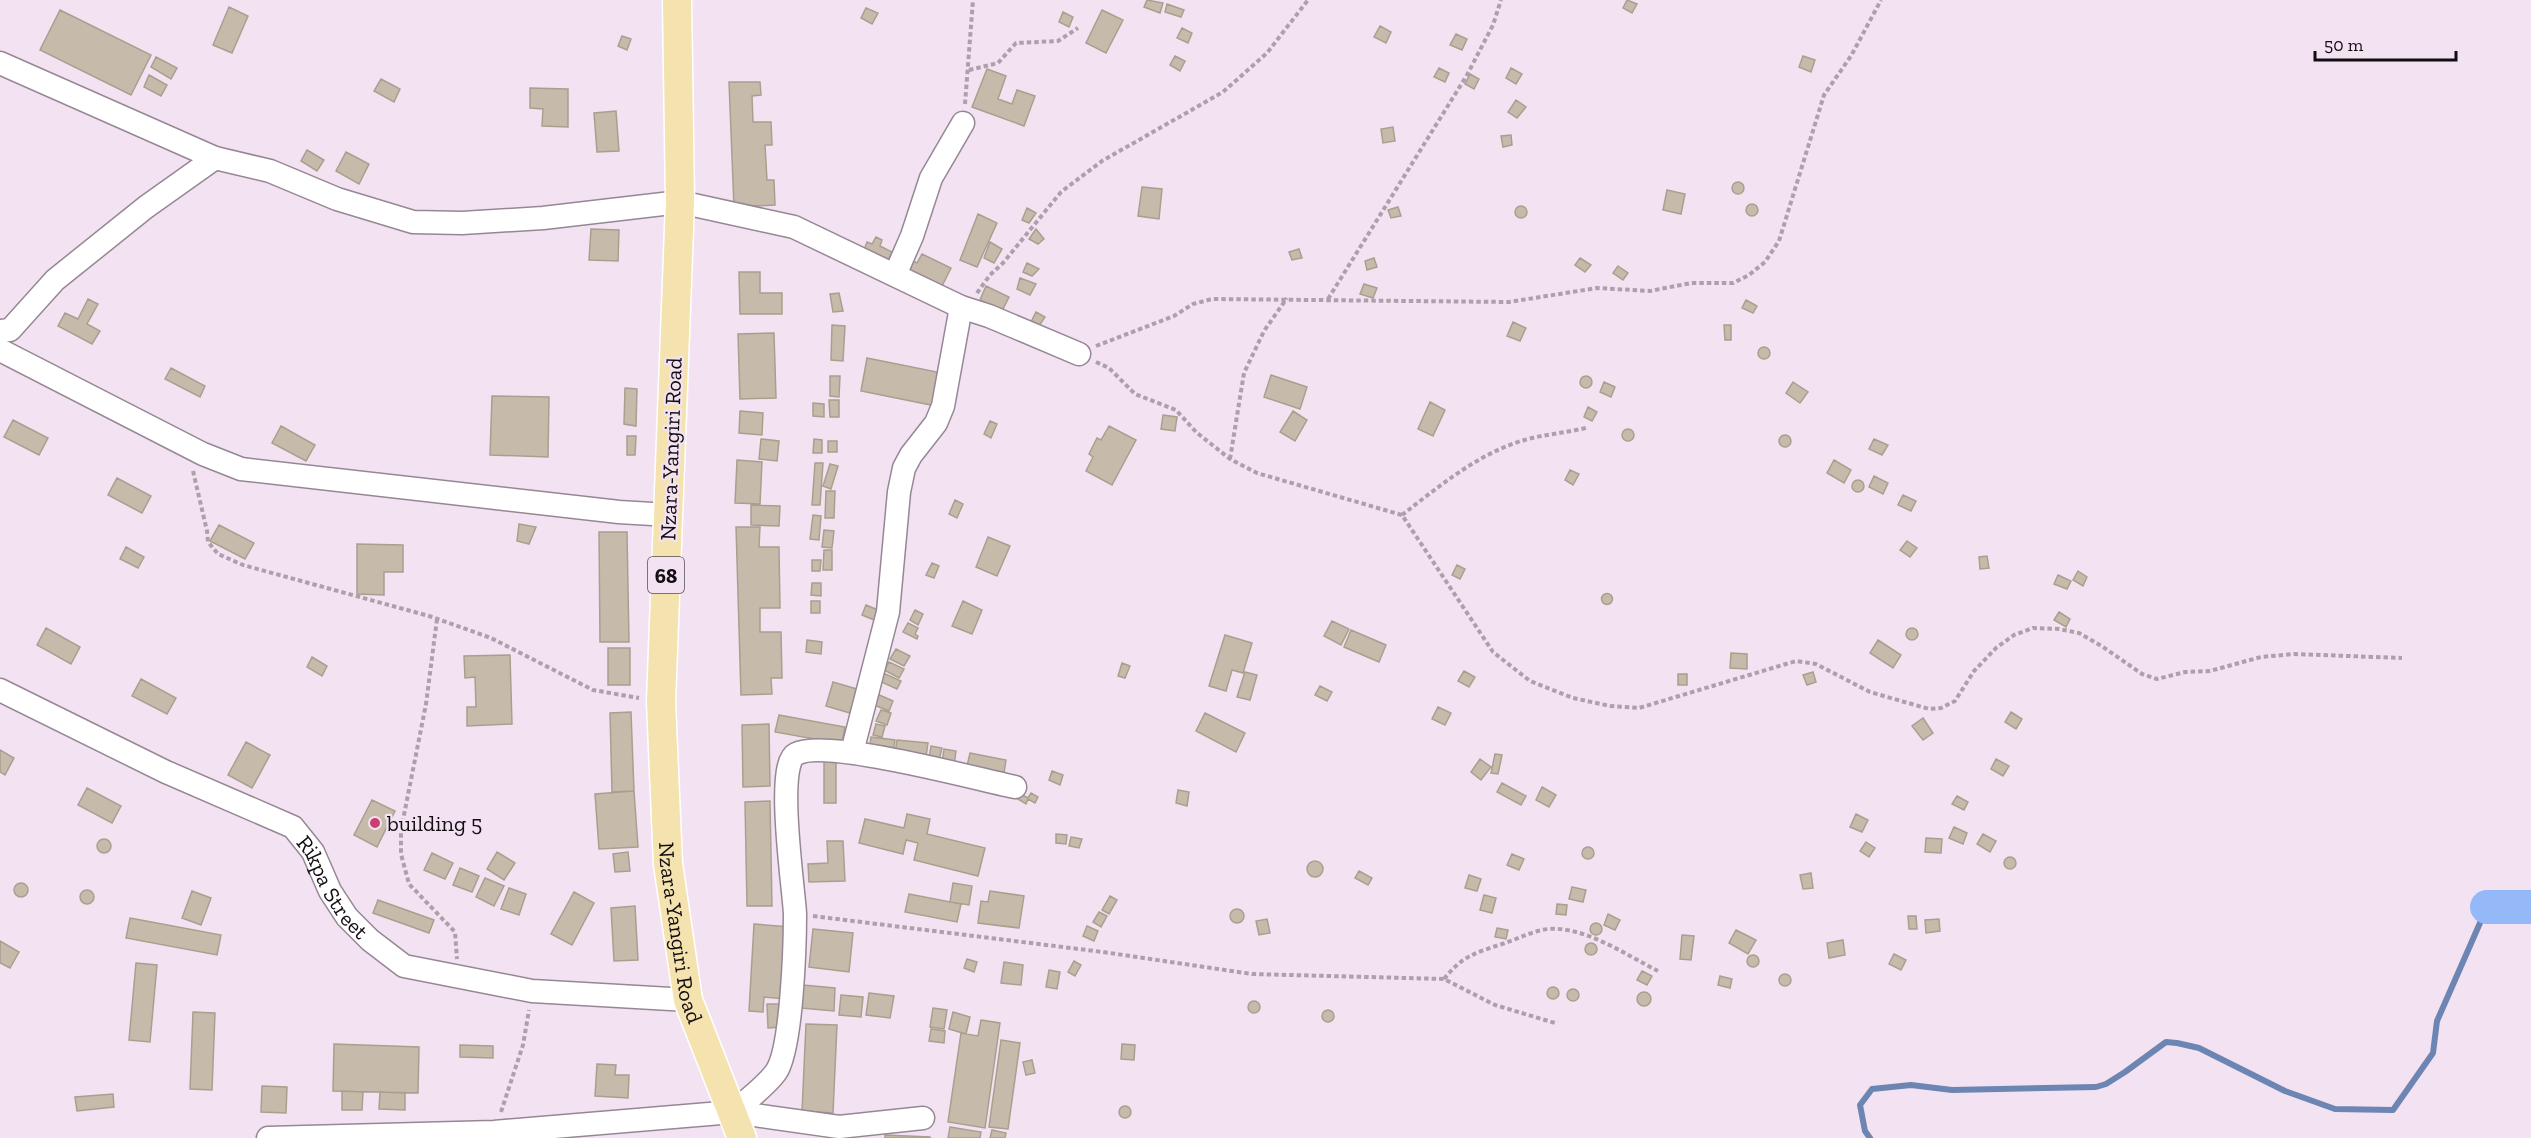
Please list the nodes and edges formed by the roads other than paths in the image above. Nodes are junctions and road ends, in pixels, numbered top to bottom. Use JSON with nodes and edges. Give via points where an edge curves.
{"nodes":[{"id":1,"x":677,"y":0,"type":"edge"},
{"id":2,"x":1,"y":68,"type":"edge"},
{"id":3,"x":963,"y":123,"type":"road end"},
{"id":4,"x":215,"y":158,"type":"junction"},
{"id":5,"x":680,"y":202,"type":"junction"},
{"id":6,"x":895,"y":275,"type":"junction"},
{"id":7,"x":961,"y":307,"type":"junction"},
{"id":8,"x":0,"y":331,"type":"edge"},
{"id":9,"x":0,"y":350,"type":"edge"},
{"id":10,"x":1079,"y":354,"type":"road end"},
{"id":11,"x":669,"y":515,"type":"junction"},
{"id":12,"x":0,"y":690,"type":"edge"},
{"id":13,"x":852,"y":752,"type":"junction"},
{"id":14,"x":1015,"y":787,"type":"dead end"},
{"id":15,"x":688,"y":1000,"type":"junction"},
{"id":16,"x":923,"y":1118,"type":"dead end"},
{"id":17,"x":737,"y":1125,"type":"edge"},
{"id":18,"x":451,"y":1136,"type":"edge"},
{"id":19,"x":268,"y":1138,"type":"edge"}],
"edges":[{"from":1,"to":5,"type":"main road","name":"Nzara-Yangiri Road","number":"68"},
{"from":2,"to":4,"type":"street"},
{"from":3,"to":6,"type":"street","via":[[931,178]]},
{"from":4,"to":5,"type":"street","via":[[270,171],[337,199],[412,222],[543,218]]},
{"from":4,"to":8,"type":"street","via":[[55,280],[10,330]]},
{"from":5,"to":6,"type":"street","via":[[794,227]]},
{"from":5,"to":11,"type":"main road","name":"Nzara-Yangiri Road","number":"68"},
{"from":6,"to":7,"type":"street"},
{"from":7,"to":10,"type":"street"},
{"from":7,"to":13,"type":"street","via":[[943,406],[936,423],[904,468],[888,612]]},
{"from":9,"to":11,"type":"street","via":[[188,447],[241,469]]},
{"from":11,"to":15,"type":"main road","name":"Nzara-Yangiri Road","number":"68","via":[[661,702],[668,864]]},
{"from":12,"to":15,"type":"street","name":"Rikpa Street","via":[[166,772],[293,827],[313,852],[330,891],[347,917],[404,966],[532,991]]},
{"from":13,"to":14,"type":"street"},
{"from":13,"to":17,"type":"street","via":[[806,751],[789,760],[787,848],[795,914],[789,1028],[777,1072]]},
{"from":15,"to":17,"type":"main road","name":"Nzara-Yangiri Road","number":"68"},
{"from":16,"to":17,"type":"street","via":[[838,1127]]},
{"from":17,"to":18,"type":"street"},
{"from":18,"to":19,"type":"street"}]}
